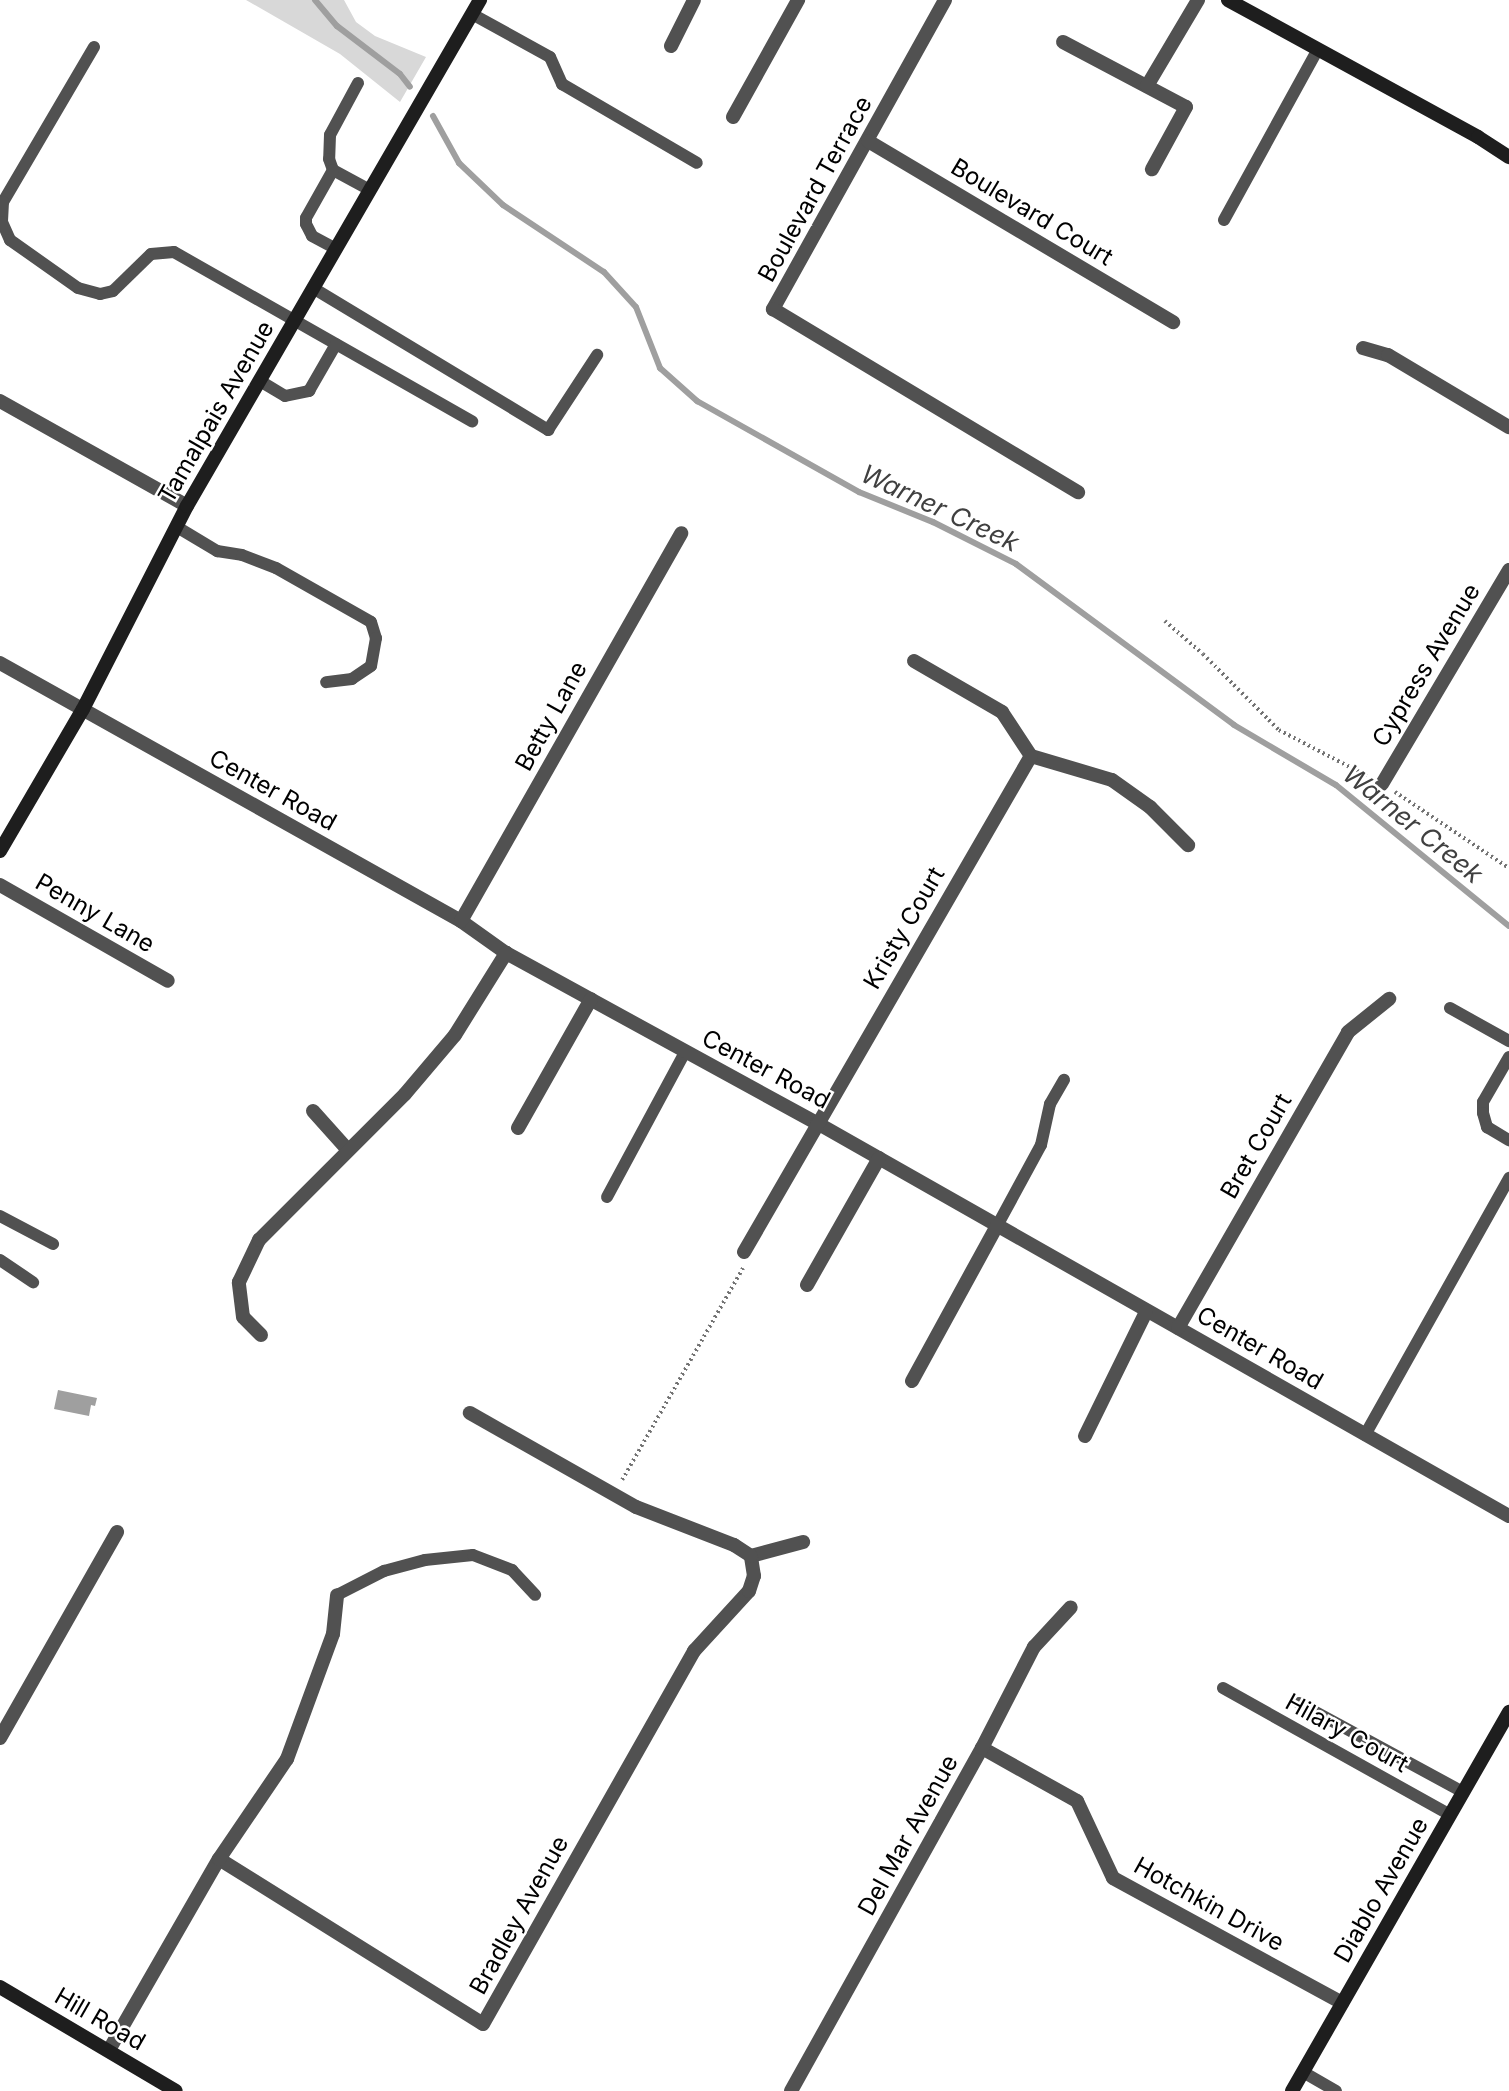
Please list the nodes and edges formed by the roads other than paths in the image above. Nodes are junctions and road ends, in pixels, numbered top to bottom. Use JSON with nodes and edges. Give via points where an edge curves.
{"nodes":[{"id":1,"x":480,"y":0,"type":"edge"},
{"id":2,"x":694,"y":0,"type":"edge"},
{"id":3,"x":798,"y":0,"type":"edge"},
{"id":4,"x":945,"y":0,"type":"edge"},
{"id":5,"x":1198,"y":0,"type":"edge"},
{"id":6,"x":1228,"y":0,"type":"edge"},
{"id":7,"x":472,"y":14,"type":"junction"},
{"id":8,"x":1063,"y":43,"type":"dead end"},
{"id":9,"x":670,"y":46,"type":"dead end"},
{"id":10,"x":94,"y":47,"type":"dead end"},
{"id":11,"x":1318,"y":50,"type":"junction"},
{"id":12,"x":358,"y":83,"type":"dead end"},
{"id":13,"x":1147,"y":86,"type":"junction"},
{"id":14,"x":733,"y":117,"type":"dead end"},
{"id":15,"x":868,"y":141,"type":"junction"},
{"id":16,"x":1509,"y":157,"type":"edge"},
{"id":17,"x":697,"y":163,"type":"dead end"},
{"id":18,"x":1152,"y":169,"type":"dead end"},
{"id":19,"x":333,"y":170,"type":"junction"},
{"id":20,"x":370,"y":190,"type":"junction"},
{"id":21,"x":1224,"y":220,"type":"dead end"},
{"id":22,"x":336,"y":249,"type":"junction"},
{"id":23,"x":313,"y":288,"type":"junction"},
{"id":24,"x":295,"y":321,"type":"junction"},
{"id":25,"x":1173,"y":322,"type":"dead end"},
{"id":26,"x":336,"y":344,"type":"junction"},
{"id":27,"x":1363,"y":348,"type":"dead end"},
{"id":28,"x":597,"y":355,"type":"dead end"},
{"id":29,"x":260,"y":382,"type":"junction"},
{"id":30,"x":0,"y":401,"type":"edge"},
{"id":31,"x":472,"y":421,"type":"dead end"},
{"id":32,"x":1509,"y":427,"type":"edge"},
{"id":33,"x":1078,"y":492,"type":"dead end"},
{"id":34,"x":187,"y":506,"type":"junction"},
{"id":35,"x":177,"y":527,"type":"junction"},
{"id":36,"x":681,"y":533,"type":"dead end"},
{"id":37,"x":1509,"y":570,"type":"edge"},
{"id":38,"x":914,"y":661,"type":"dead end"},
{"id":39,"x":0,"y":663,"type":"edge"},
{"id":40,"x":326,"y":682,"type":"dead end"},
{"id":41,"x":83,"y":709,"type":"junction"},
{"id":42,"x":1031,"y":756,"type":"junction"},
{"id":43,"x":1382,"y":784,"type":"road end"},
{"id":44,"x":1188,"y":845,"type":"dead end"},
{"id":45,"x":0,"y":851,"type":"edge"},
{"id":46,"x":0,"y":885,"type":"edge"},
{"id":47,"x":461,"y":921,"type":"junction"},
{"id":48,"x":506,"y":953,"type":"junction"},
{"id":49,"x":167,"y":981,"type":"dead end"},
{"id":50,"x":591,"y":999,"type":"junction"},
{"id":51,"x":1389,"y":999,"type":"dead end"},
{"id":52,"x":1450,"y":1008,"type":"dead end"},
{"id":53,"x":1509,"y":1041,"type":"edge"},
{"id":54,"x":685,"y":1052,"type":"junction"},
{"id":55,"x":1509,"y":1057,"type":"edge"},
{"id":56,"x":1064,"y":1080,"type":"dead end"},
{"id":57,"x":313,"y":1111,"type":"dead end"},
{"id":58,"x":817,"y":1122,"type":"junction"},
{"id":59,"x":518,"y":1128,"type":"dead end"},
{"id":60,"x":1509,"y":1140,"type":"edge"},
{"id":61,"x":348,"y":1150,"type":"junction"},
{"id":62,"x":879,"y":1158,"type":"junction"},
{"id":63,"x":1509,"y":1178,"type":"edge"},
{"id":64,"x":607,"y":1197,"type":"dead end"},
{"id":65,"x":0,"y":1216,"type":"edge"},
{"id":66,"x":997,"y":1226,"type":"junction"},
{"id":67,"x":53,"y":1244,"type":"dead end"},
{"id":68,"x":744,"y":1252,"type":"road end"},
{"id":69,"x":0,"y":1260,"type":"edge"},
{"id":70,"x":33,"y":1282,"type":"dead end"},
{"id":71,"x":807,"y":1285,"type":"dead end"},
{"id":72,"x":1146,"y":1312,"type":"junction"},
{"id":73,"x":1178,"y":1328,"type":"junction"},
{"id":74,"x":261,"y":1335,"type":"dead end"},
{"id":75,"x":912,"y":1381,"type":"dead end"},
{"id":76,"x":470,"y":1413,"type":"dead end"},
{"id":77,"x":1366,"y":1435,"type":"junction"},
{"id":78,"x":1085,"y":1436,"type":"dead end"},
{"id":79,"x":1509,"y":1516,"type":"edge"},
{"id":80,"x":117,"y":1532,"type":"dead end"},
{"id":81,"x":803,"y":1542,"type":"dead end"},
{"id":82,"x":751,"y":1556,"type":"junction"},
{"id":83,"x":337,"y":1595,"type":"joint"},
{"id":84,"x":535,"y":1595,"type":"dead end"},
{"id":85,"x":1071,"y":1606,"type":"dead end"},
{"id":86,"x":1223,"y":1688,"type":"dead end"},
{"id":87,"x":1299,"y":1703,"type":"dead end"},
{"id":88,"x":1509,"y":1712,"type":"edge"},
{"id":89,"x":0,"y":1738,"type":"edge"},
{"id":90,"x":982,"y":1748,"type":"junction"},
{"id":91,"x":1463,"y":1793,"type":"junction"},
{"id":92,"x":1450,"y":1815,"type":"junction"},
{"id":93,"x":219,"y":1859,"type":"junction"},
{"id":94,"x":0,"y":1987,"type":"edge"},
{"id":95,"x":1342,"y":2003,"type":"junction"},
{"id":96,"x":109,"y":2050,"type":"junction"},
{"id":97,"x":1303,"y":2072,"type":"junction"},
{"id":98,"x":176,"y":2091,"type":"edge"},
{"id":99,"x":791,"y":2091,"type":"edge"},
{"id":100,"x":1292,"y":2091,"type":"edge"},
{"id":101,"x":1336,"y":2091,"type":"edge"}],
"edges":[{"from":1,"to":7,"type":"street","name":"Tamalpais Avenue"},
{"from":2,"to":9,"type":"street"},
{"from":3,"to":14,"type":"street"},
{"from":4,"to":15,"type":"street","name":"Boulevard Terrace"},
{"from":5,"to":13,"type":"street"},
{"from":6,"to":11,"type":"street"},
{"from":7,"to":17,"type":"lane","via":[[550,57],[562,84]]},
{"from":7,"to":20,"type":"street","name":"Tamalpais Avenue"},
{"from":8,"to":13,"type":"street"},
{"from":10,"to":24,"type":"lane","via":[[3,202],[2,222],[10,240],[78,288],[100,294],[113,291],[151,254],[174,252]]},
{"from":11,"to":16,"type":"street"},
{"from":11,"to":21,"type":"lane"},
{"from":12,"to":19,"type":"lane","via":[[330,135]]},
{"from":13,"to":18,"type":"street","via":[[1186,107]]},
{"from":15,"to":25,"type":"street","name":"Boulevard Court"},
{"from":15,"to":33,"type":"street","name":"Boulevard Terrace","via":[[773,309]]},
{"from":19,"to":20,"type":"lane"},
{"from":19,"to":22,"type":"lane","via":[[306,224],[312,236]]},
{"from":20,"to":22,"type":"street","name":"Tamalpais Avenue"},
{"from":22,"to":23,"type":"street","name":"Tamalpais Avenue"},
{"from":23,"to":24,"type":"street","name":"Tamalpais Avenue"},
{"from":23,"to":28,"type":"lane","via":[[548,430]]},
{"from":24,"to":26,"type":"lane"},
{"from":24,"to":29,"type":"street","name":"Tamalpais Avenue"},
{"from":26,"to":29,"type":"lane","via":[[309,391],[285,396]]},
{"from":26,"to":31,"type":"lane"},
{"from":27,"to":32,"type":"street","via":[[1388,355]]},
{"from":29,"to":34,"type":"street","name":"Tamalpais Avenue"},
{"from":30,"to":34,"type":"street"},
{"from":34,"to":35,"type":"street","name":"Tamalpais Avenue"},
{"from":35,"to":40,"type":"lane","via":[[217,551],[276,568],[371,622],[376,638],[371,666],[352,679]]},
{"from":35,"to":41,"type":"street","name":"Tamalpais Avenue"},
{"from":36,"to":47,"type":"street","name":"Betty Lane"},
{"from":37,"to":43,"type":"street","name":"Cypress Avenue"},
{"from":38,"to":42,"type":"street","via":[[1002,712]]},
{"from":39,"to":41,"type":"street","name":"Center Road"},
{"from":41,"to":45,"type":"street","name":"Tamalpais Avenue"},
{"from":41,"to":47,"type":"street","name":"Center Road"},
{"from":42,"to":44,"type":"street","via":[[1112,780],[1150,807]]},
{"from":42,"to":58,"type":"street","name":"Kristy Court"},
{"from":46,"to":49,"type":"street","name":"Penny Lane"},
{"from":47,"to":48,"type":"street","name":"Center Road"},
{"from":48,"to":50,"type":"street","name":"Center Road"},
{"from":48,"to":61,"type":"street","via":[[455,1035],[405,1094]]},
{"from":50,"to":54,"type":"street","name":"Center Road"},
{"from":50,"to":59,"type":"street"},
{"from":51,"to":73,"type":"street","name":"Bret Court","via":[[1348,1032]]},
{"from":52,"to":53,"type":"lane"},
{"from":54,"to":58,"type":"street","name":"Center Road"},
{"from":54,"to":64,"type":"lane"},
{"from":55,"to":60,"type":"lane","via":[[1483,1102],[1483,1120]]},
{"from":56,"to":66,"type":"lane","via":[[1050,1104],[1041,1145]]},
{"from":57,"to":61,"type":"street"},
{"from":58,"to":62,"type":"street","name":"Center Road"},
{"from":58,"to":68,"type":"street","name":"Kristy Court"},
{"from":61,"to":74,"type":"street","via":[[259,1240],[239,1282],[243,1317]]},
{"from":62,"to":66,"type":"street","name":"Center Road"},
{"from":62,"to":71,"type":"street"},
{"from":63,"to":77,"type":"lane"},
{"from":65,"to":67,"type":"lane"},
{"from":66,"to":72,"type":"street","name":"Center Road"},
{"from":66,"to":75,"type":"street"},
{"from":69,"to":70,"type":"lane"},
{"from":72,"to":73,"type":"street","name":"Center Road"},
{"from":72,"to":78,"type":"street"},
{"from":73,"to":77,"type":"street","name":"Center Road"},
{"from":76,"to":82,"type":"street","via":[[636,1507]]},
{"from":77,"to":79,"type":"street","name":"Center Road"},
{"from":80,"to":89,"type":"street"},
{"from":81,"to":82,"type":"street"},
{"from":82,"to":93,"type":"street","name":"Bradley Avenue","via":[[754,1576],[749,1591],[694,1651],[483,2024]]},
{"from":83,"to":84,"type":"lane","via":[[384,1570],[474,1555],[512,1570]]},
{"from":83,"to":93,"type":"street","via":[[333,1634],[287,1759]]},
{"from":85,"to":90,"type":"street","name":"Del Mar Avenue","via":[[1034,1647]]},
{"from":86,"to":92,"type":"lane","name":"Hilary Court"},
{"from":87,"to":91,"type":"lane"},
{"from":88,"to":91,"type":"street","name":"Diablo Avenue"},
{"from":90,"to":95,"type":"street","name":"Hotchkin Drive","via":[[1077,1801],[1113,1878]]},
{"from":90,"to":99,"type":"street","name":"Del Mar Avenue"},
{"from":91,"to":92,"type":"street","name":"Diablo Avenue"},
{"from":92,"to":95,"type":"street","name":"Diablo Avenue"},
{"from":93,"to":96,"type":"street"},
{"from":94,"to":96,"type":"street","name":"Hill Road"},
{"from":95,"to":97,"type":"street","name":"Diablo Avenue"},
{"from":96,"to":98,"type":"street","name":"Hill Road"},
{"from":97,"to":100,"type":"street","name":"Diablo Avenue"},
{"from":97,"to":101,"type":"lane"}]}
